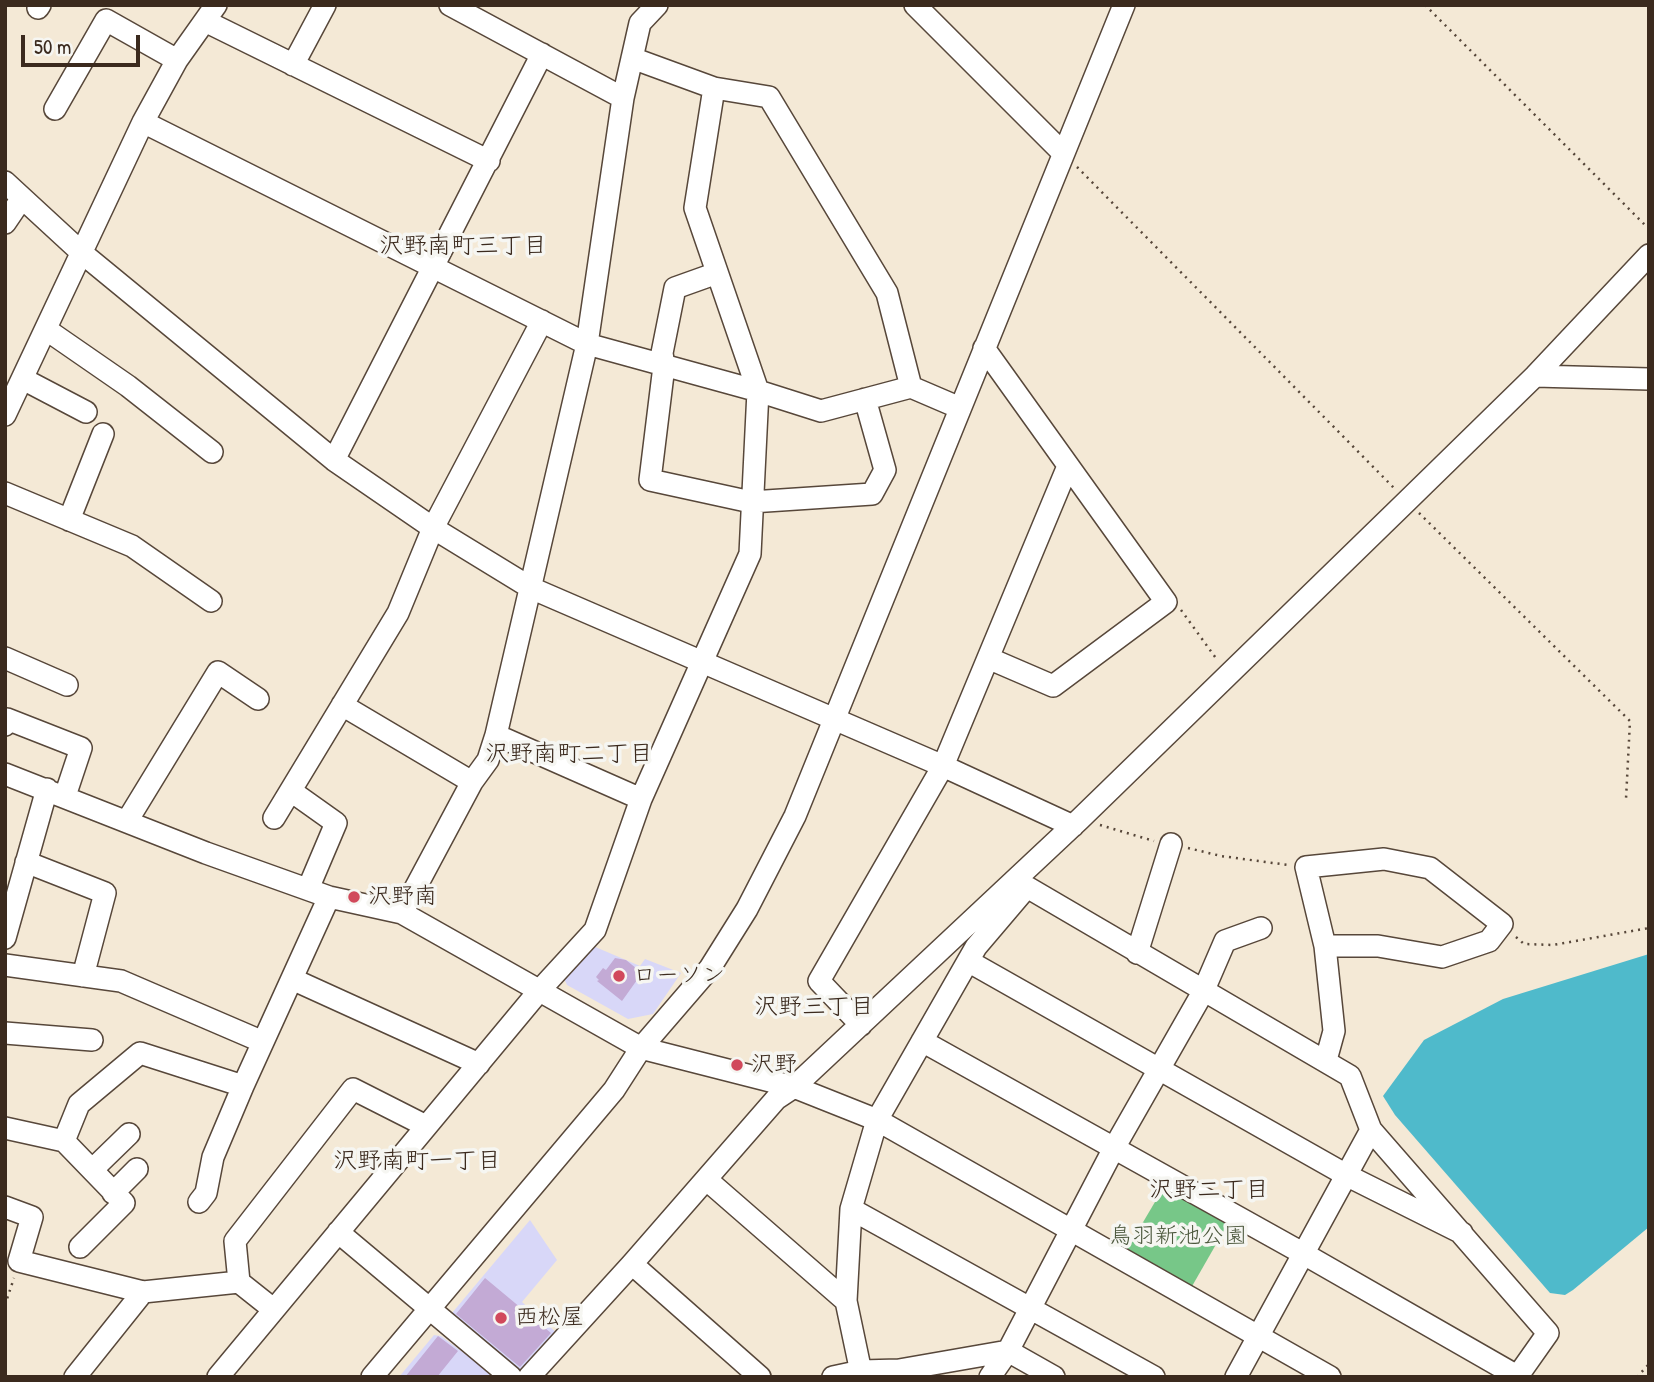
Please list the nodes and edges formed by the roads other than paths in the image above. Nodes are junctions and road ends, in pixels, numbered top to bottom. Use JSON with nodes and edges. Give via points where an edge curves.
{"nodes":[{"id":1,"x":325,"y":5,"type":"edge"},
{"id":2,"x":450,"y":5,"type":"edge"},
{"id":3,"x":657,"y":5,"type":"edge"},
{"id":4,"x":915,"y":5,"type":"edge"},
{"id":5,"x":1124,"y":5,"type":"edge"},
{"id":6,"x":210,"y":13,"type":"edge"},
{"id":7,"x":542,"y":54,"type":"junction"},
{"id":8,"x":632,"y":58,"type":"junction"},
{"id":9,"x":177,"y":60,"type":"junction"},
{"id":10,"x":293,"y":65,"type":"junction"},
{"id":11,"x":714,"y":88,"type":"junction"},
{"id":12,"x":623,"y":98,"type":"junction"},
{"id":13,"x":55,"y":109,"type":"dead end"},
{"id":14,"x":143,"y":122,"type":"junction"},
{"id":15,"x":1063,"y":153,"type":"junction"},
{"id":16,"x":489,"y":160,"type":"junction"},
{"id":17,"x":5,"y":182,"type":"edge"},
{"id":18,"x":22,"y":198,"type":"junction"},
{"id":19,"x":5,"y":223,"type":"edge"},
{"id":20,"x":82,"y":253,"type":"junction"},
{"id":21,"x":1649,"y":255,"type":"edge"},
{"id":22,"x":434,"y":266,"type":"junction"},
{"id":23,"x":717,"y":273,"type":"junction"},
{"id":24,"x":542,"y":321,"type":"junction"},
{"id":25,"x":47,"y":330,"type":"junction"},
{"id":26,"x":587,"y":344,"type":"junction"},
{"id":27,"x":984,"y":348,"type":"junction"},
{"id":28,"x":664,"y":366,"type":"junction"},
{"id":29,"x":1535,"y":376,"type":"junction"},
{"id":30,"x":23,"y":379,"type":"junction"},
{"id":31,"x":1649,"y":379,"type":"edge"},
{"id":32,"x":911,"y":387,"type":"junction"},
{"id":33,"x":758,"y":391,"type":"junction"},
{"id":34,"x":865,"y":399,"type":"junction"},
{"id":35,"x":8,"y":403,"type":"edge"},
{"id":36,"x":960,"y":408,"type":"junction"},
{"id":37,"x":86,"y":412,"type":"dead end"},
{"id":38,"x":103,"y":434,"type":"dead end"},
{"id":39,"x":212,"y":452,"type":"dead end"},
{"id":40,"x":334,"y":460,"type":"junction"},
{"id":41,"x":1068,"y":466,"type":"junction"},
{"id":42,"x":5,"y":493,"type":"edge"},
{"id":43,"x":751,"y":502,"type":"junction"},
{"id":44,"x":69,"y":520,"type":"junction"},
{"id":45,"x":433,"y":528,"type":"junction"},
{"id":46,"x":531,"y":588,"type":"junction"},
{"id":47,"x":211,"y":601,"type":"dead end"},
{"id":48,"x":5,"y":658,"type":"edge"},
{"id":49,"x":988,"y":658,"type":"junction"},
{"id":50,"x":702,"y":661,"type":"junction"},
{"id":51,"x":67,"y":685,"type":"dead end"},
{"id":52,"x":257,"y":699,"type":"dead end"},
{"id":53,"x":342,"y":705,"type":"junction"},
{"id":54,"x":834,"y":718,"type":"junction"},
{"id":55,"x":5,"y":724,"type":"edge"},
{"id":56,"x":496,"y":735,"type":"junction"},
{"id":57,"x":943,"y":766,"type":"junction"},
{"id":58,"x":5,"y":774,"type":"edge"},
{"id":59,"x":472,"y":782,"type":"junction"},
{"id":60,"x":290,"y":791,"type":"junction"},
{"id":61,"x":56,"y":793,"type":"junction"},
{"id":62,"x":641,"y":799,"type":"junction"},
{"id":63,"x":274,"y":818,"type":"dead end"},
{"id":64,"x":127,"y":821,"type":"junction"},
{"id":65,"x":1076,"y":822,"type":"junction"},
{"id":66,"x":1171,"y":844,"type":"road end"},
{"id":67,"x":26,"y":862,"type":"junction"},
{"id":68,"x":1021,"y":883,"type":"junction"},
{"id":69,"x":307,"y":889,"type":"junction"},
{"id":70,"x":330,"y":897,"type":"junction"},
{"id":71,"x":402,"y":913,"type":"junction"},
{"id":72,"x":1261,"y":928,"type":"dead end"},
{"id":73,"x":6,"y":931,"type":"edge"},
{"id":74,"x":1325,"y":946,"type":"junction"},
{"id":75,"x":1137,"y":953,"type":"junction"},
{"id":76,"x":968,"y":961,"type":"junction"},
{"id":77,"x":5,"y":965,"type":"edge"},
{"id":78,"x":83,"y":976,"type":"junction"},
{"id":79,"x":292,"y":979,"type":"junction"},
{"id":80,"x":539,"y":991,"type":"junction"},
{"id":81,"x":1203,"y":992,"type":"junction"},
{"id":82,"x":861,"y":1025,"type":"junction"},
{"id":83,"x":5,"y":1033,"type":"edge"},
{"id":84,"x":92,"y":1040,"type":"dead end"},
{"id":85,"x":922,"y":1041,"type":"junction"},
{"id":86,"x":263,"y":1042,"type":"junction"},
{"id":87,"x":642,"y":1048,"type":"junction"},
{"id":88,"x":1326,"y":1060,"type":"junction"},
{"id":89,"x":479,"y":1064,"type":"junction"},
{"id":90,"x":1159,"y":1069,"type":"junction"},
{"id":91,"x":243,"y":1086,"type":"junction"},
{"id":92,"x":794,"y":1087,"type":"junction"},
{"id":93,"x":877,"y":1121,"type":"junction"},
{"id":94,"x":426,"y":1126,"type":"junction"},
{"id":95,"x":5,"y":1128,"type":"edge"},
{"id":96,"x":1371,"y":1130,"type":"junction"},
{"id":97,"x":129,"y":1134,"type":"dead end"},
{"id":98,"x":64,"y":1141,"type":"junction"},
{"id":99,"x":1114,"y":1148,"type":"junction"},
{"id":100,"x":93,"y":1169,"type":"junction"},
{"id":101,"x":137,"y":1169,"type":"dead end"},
{"id":102,"x":1348,"y":1176,"type":"junction"},
{"id":103,"x":706,"y":1180,"type":"junction"},
{"id":104,"x":113,"y":1193,"type":"junction"},
{"id":105,"x":200,"y":1202,"type":"dead end"},
{"id":106,"x":5,"y":1207,"type":"edge"},
{"id":107,"x":851,"y":1209,"type":"junction"},
{"id":108,"x":1070,"y":1230,"type":"junction"},
{"id":109,"x":338,"y":1232,"type":"junction"},
{"id":110,"x":1462,"y":1233,"type":"junction"},
{"id":111,"x":80,"y":1247,"type":"dead end"},
{"id":112,"x":1304,"y":1254,"type":"junction"},
{"id":113,"x":632,"y":1264,"type":"junction"},
{"id":114,"x":239,"y":1282,"type":"junction"},
{"id":115,"x":143,"y":1292,"type":"junction"},
{"id":116,"x":846,"y":1301,"type":"junction"},
{"id":117,"x":429,"y":1307,"type":"junction"},
{"id":118,"x":1029,"y":1308,"type":"junction"},
{"id":119,"x":274,"y":1309,"type":"junction"},
{"id":120,"x":1258,"y":1336,"type":"junction"},
{"id":121,"x":1008,"y":1351,"type":"junction"},
{"id":122,"x":861,"y":1374,"type":"edge"},
{"id":123,"x":1517,"y":1376,"type":"edge"},
{"id":124,"x":75,"y":1377,"type":"edge"},
{"id":125,"x":218,"y":1377,"type":"edge"},
{"id":126,"x":372,"y":1377,"type":"edge"},
{"id":127,"x":511,"y":1377,"type":"edge"},
{"id":128,"x":529,"y":1377,"type":"edge"},
{"id":129,"x":760,"y":1377,"type":"edge"},
{"id":130,"x":833,"y":1377,"type":"edge"},
{"id":131,"x":990,"y":1377,"type":"edge"},
{"id":132,"x":1054,"y":1377,"type":"edge"},
{"id":133,"x":1153,"y":1377,"type":"edge"},
{"id":134,"x":1236,"y":1377,"type":"edge"},
{"id":135,"x":1330,"y":1377,"type":"edge"}],
"edges":[{"from":1,"to":10,"type":"street"},
{"from":2,"to":7,"type":"street"},
{"from":3,"to":8,"type":"street","via":[[640,23]]},
{"from":4,"to":15,"type":"street"},
{"from":5,"to":15,"type":"street"},
{"from":6,"to":9,"type":"street"},
{"from":6,"to":10,"type":"street"},
{"from":7,"to":12,"type":"street"},
{"from":7,"to":16,"type":"street"},
{"from":8,"to":11,"type":"street"},
{"from":8,"to":12,"type":"street"},
{"from":9,"to":13,"type":"street","via":[[106,20]]},
{"from":9,"to":14,"type":"street"},
{"from":10,"to":16,"type":"street"},
{"from":11,"to":23,"type":"street","via":[[695,208]]},
{"from":11,"to":32,"type":"street","via":[[769,96],[887,293]]},
{"from":12,"to":26,"type":"street"},
{"from":14,"to":20,"type":"street"},
{"from":14,"to":22,"type":"street"},
{"from":15,"to":27,"type":"street"},
{"from":16,"to":22,"type":"street"},
{"from":17,"to":18,"type":"street"},
{"from":18,"to":19,"type":"street"},
{"from":18,"to":20,"type":"street"},
{"from":20,"to":25,"type":"street"},
{"from":20,"to":40,"type":"street"},
{"from":21,"to":29,"type":"street"},
{"from":22,"to":24,"type":"street"},
{"from":22,"to":40,"type":"street"},
{"from":23,"to":28,"type":"street","via":[[675,288],[662,353]]},
{"from":23,"to":33,"type":"street"},
{"from":24,"to":26,"type":"street"},
{"from":24,"to":45,"type":"street"},
{"from":25,"to":30,"type":"street"},
{"from":25,"to":39,"type":"street"},
{"from":26,"to":28,"type":"street"},
{"from":26,"to":46,"type":"street"},
{"from":27,"to":36,"type":"street"},
{"from":27,"to":41,"type":"street"},
{"from":28,"to":33,"type":"street"},
{"from":28,"to":43,"type":"street","via":[[650,480]]},
{"from":29,"to":31,"type":"street"},
{"from":29,"to":65,"type":"street"},
{"from":30,"to":35,"type":"street"},
{"from":30,"to":37,"type":"street"},
{"from":32,"to":34,"type":"street"},
{"from":32,"to":36,"type":"street"},
{"from":33,"to":34,"type":"street","via":[[821,411]]},
{"from":33,"to":43,"type":"street"},
{"from":34,"to":43,"type":"street","via":[[885,470],[872,494]]},
{"from":36,"to":54,"type":"street"},
{"from":38,"to":44,"type":"street"},
{"from":40,"to":45,"type":"street"},
{"from":41,"to":49,"type":"street"},
{"from":41,"to":49,"type":"street","via":[[1166,602],[1053,686]]},
{"from":42,"to":44,"type":"street"},
{"from":43,"to":50,"type":"street","via":[[750,554]]},
{"from":44,"to":47,"type":"street","via":[[132,546]]},
{"from":45,"to":46,"type":"street"},
{"from":45,"to":53,"type":"street","via":[[398,613]]},
{"from":46,"to":50,"type":"street"},
{"from":46,"to":56,"type":"street"},
{"from":48,"to":51,"type":"street"},
{"from":49,"to":57,"type":"street"},
{"from":50,"to":54,"type":"street"},
{"from":50,"to":62,"type":"street"},
{"from":52,"to":64,"type":"street","via":[[218,672]]},
{"from":53,"to":59,"type":"street"},
{"from":53,"to":60,"type":"street"},
{"from":54,"to":57,"type":"street"},
{"from":54,"to":87,"type":"street","via":[[795,817],[747,909],[710,968]]},
{"from":55,"to":61,"type":"street","via":[[8,719],[81,748]]},
{"from":56,"to":59,"type":"street","via":[[488,760]]},
{"from":56,"to":62,"type":"street"},
{"from":57,"to":65,"type":"street"},
{"from":57,"to":82,"type":"street","via":[[819,981]]},
{"from":58,"to":61,"type":"street"},
{"from":59,"to":71,"type":"street"},
{"from":60,"to":63,"type":"street"},
{"from":60,"to":69,"type":"street","via":[[336,822]]},
{"from":61,"to":64,"type":"street"},
{"from":61,"to":67,"type":"street"},
{"from":62,"to":80,"type":"street","via":[[595,930]]},
{"from":64,"to":69,"type":"street"},
{"from":65,"to":68,"type":"street"},
{"from":66,"to":75,"type":"street"},
{"from":67,"to":73,"type":"street"},
{"from":67,"to":78,"type":"street","via":[[105,893]]},
{"from":68,"to":75,"type":"street"},
{"from":68,"to":76,"type":"street"},
{"from":68,"to":82,"type":"street"},
{"from":69,"to":70,"type":"street"},
{"from":70,"to":71,"type":"street"},
{"from":70,"to":79,"type":"street"},
{"from":71,"to":80,"type":"street"},
{"from":72,"to":81,"type":"street","via":[[1225,942]]},
{"from":74,"to":74,"type":"street","via":[[1306,867],[1384,859],[1430,868],[1502,924],[1489,941],[1442,957],[1378,946]]},
{"from":74,"to":88,"type":"street","via":[[1334,1031]]},
{"from":75,"to":81,"type":"street"},
{"from":76,"to":85,"type":"street"},
{"from":76,"to":90,"type":"street"},
{"from":77,"to":78,"type":"street"},
{"from":78,"to":86,"type":"street","via":[[121,981]]},
{"from":79,"to":86,"type":"street"},
{"from":79,"to":89,"type":"street"},
{"from":80,"to":87,"type":"street"},
{"from":80,"to":89,"type":"street"},
{"from":81,"to":88,"type":"street"},
{"from":81,"to":90,"type":"street"},
{"from":82,"to":92,"type":"street"},
{"from":83,"to":84,"type":"street"},
{"from":85,"to":93,"type":"street"},
{"from":85,"to":99,"type":"street"},
{"from":86,"to":91,"type":"street"},
{"from":87,"to":92,"type":"street"},
{"from":87,"to":117,"type":"street","via":[[614,1090]]},
{"from":88,"to":96,"type":"street","via":[[1350,1076]]},
{"from":89,"to":94,"type":"street"},
{"from":90,"to":99,"type":"street"},
{"from":90,"to":102,"type":"street"},
{"from":91,"to":98,"type":"street","via":[[140,1053],[79,1104]]},
{"from":91,"to":105,"type":"street"},
{"from":92,"to":93,"type":"street"},
{"from":92,"to":103,"type":"street","via":[[776,1099]]},
{"from":93,"to":107,"type":"street"},
{"from":93,"to":108,"type":"street"},
{"from":94,"to":109,"type":"street"},
{"from":94,"to":114,"type":"street","via":[[353,1090],[235,1241]]},
{"from":95,"to":98,"type":"street"},
{"from":96,"to":102,"type":"street"},
{"from":96,"to":110,"type":"street"},
{"from":97,"to":100,"type":"street"},
{"from":98,"to":100,"type":"street"},
{"from":99,"to":108,"type":"street"},
{"from":99,"to":112,"type":"street"},
{"from":100,"to":104,"type":"street"},
{"from":101,"to":104,"type":"street"},
{"from":102,"to":110,"type":"street"},
{"from":102,"to":112,"type":"street"},
{"from":103,"to":113,"type":"street"},
{"from":103,"to":116,"type":"street"},
{"from":104,"to":111,"type":"street","via":[[124,1203]]},
{"from":106,"to":115,"type":"street","via":[[32,1217],[19,1261]]},
{"from":107,"to":116,"type":"street"},
{"from":107,"to":118,"type":"street"},
{"from":108,"to":118,"type":"street"},
{"from":108,"to":120,"type":"street"},
{"from":109,"to":117,"type":"street"},
{"from":109,"to":119,"type":"street"},
{"from":110,"to":123,"type":"street","via":[[1548,1333]]},
{"from":112,"to":120,"type":"street"},
{"from":112,"to":123,"type":"street"},
{"from":113,"to":128,"type":"street"},
{"from":113,"to":129,"type":"street"},
{"from":114,"to":115,"type":"street"},
{"from":114,"to":119,"type":"street"},
{"from":115,"to":124,"type":"street"},
{"from":116,"to":122,"type":"street"},
{"from":117,"to":126,"type":"street"},
{"from":117,"to":127,"type":"street"},
{"from":118,"to":121,"type":"street"},
{"from":118,"to":133,"type":"street"},
{"from":119,"to":125,"type":"street"},
{"from":120,"to":134,"type":"street"},
{"from":120,"to":135,"type":"street"},
{"from":121,"to":122,"type":"street"},
{"from":121,"to":131,"type":"street"},
{"from":121,"to":132,"type":"street"},
{"from":122,"to":130,"type":"street"}]}
